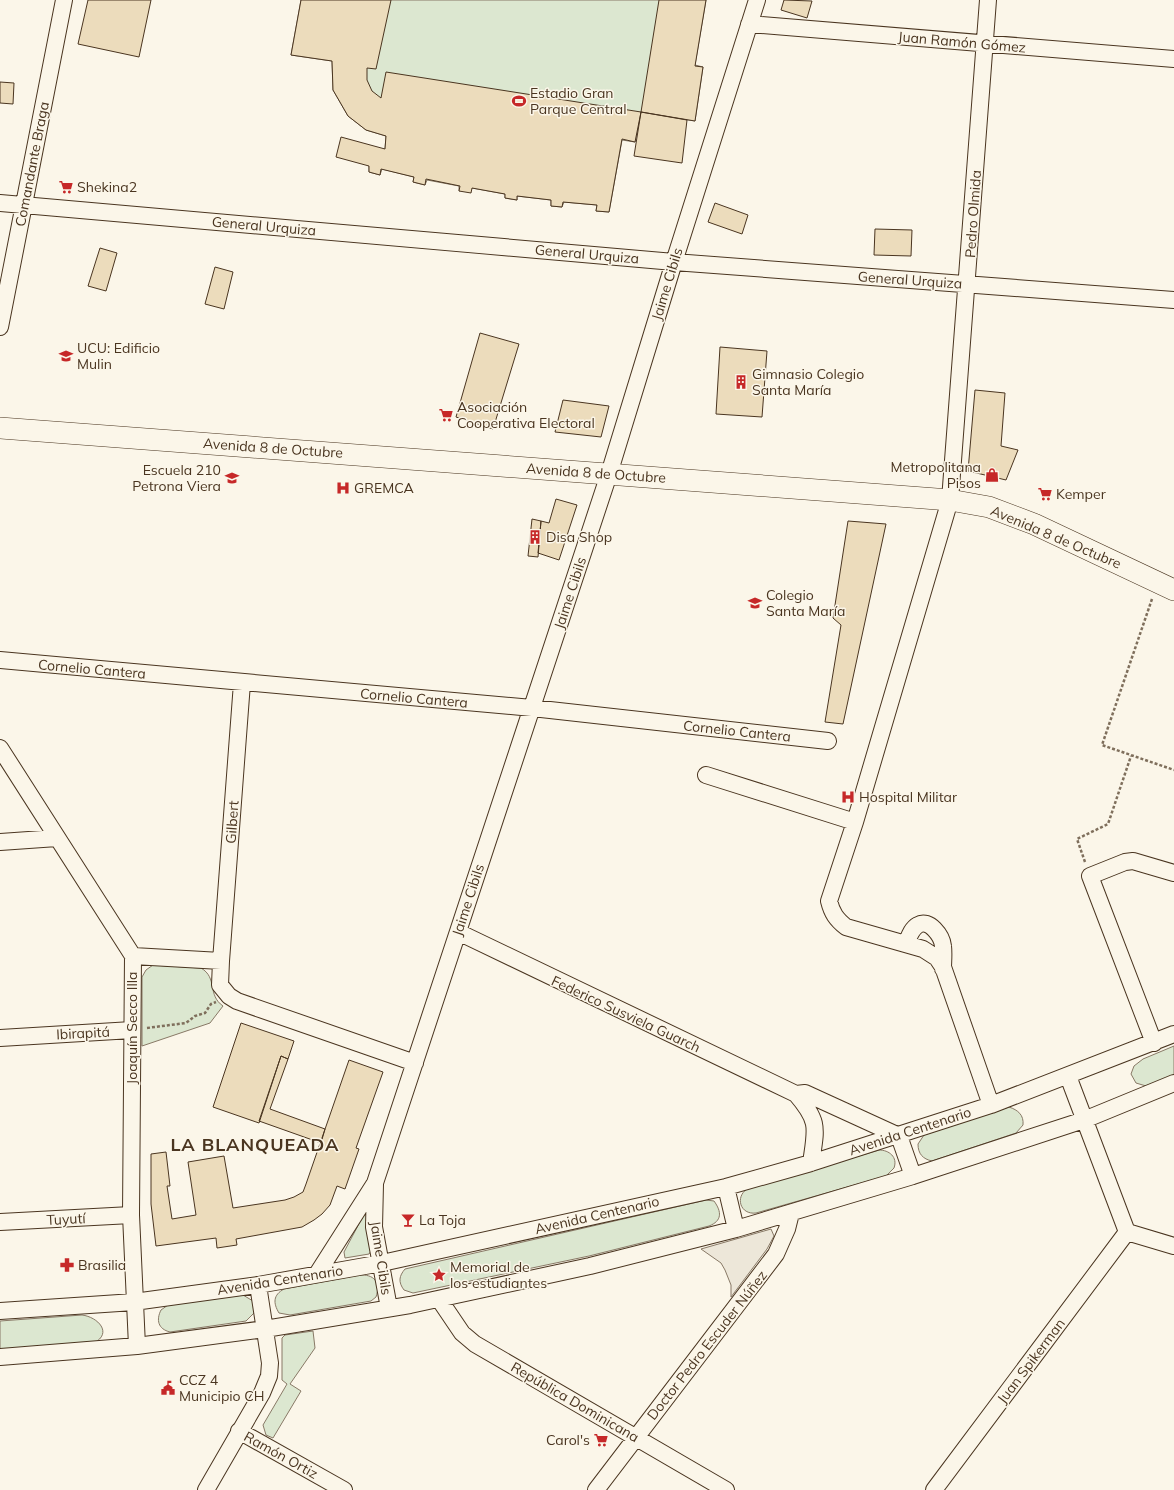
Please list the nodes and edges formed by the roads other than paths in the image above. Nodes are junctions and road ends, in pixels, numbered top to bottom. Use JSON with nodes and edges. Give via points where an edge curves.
{"nodes":[{"id":1,"x":64,"y":0,"type":"edge"},
{"id":2,"x":757,"y":0,"type":"edge"},
{"id":3,"x":988,"y":0,"type":"edge"},
{"id":4,"x":749,"y":24,"type":"junction"},
{"id":5,"x":986,"y":44,"type":"junction"},
{"id":6,"x":1174,"y":59,"type":"edge"},
{"id":7,"x":0,"y":203,"type":"edge"},
{"id":8,"x":24,"y":205,"type":"junction"},
{"id":9,"x":674,"y":262,"type":"junction"},
{"id":10,"x":968,"y":284,"type":"junction"},
{"id":11,"x":1174,"y":300,"type":"edge"},
{"id":12,"x":0,"y":327,"type":"edge"},
{"id":13,"x":0,"y":428,"type":"edge"},
{"id":14,"x":609,"y":474,"type":"junction"},
{"id":15,"x":950,"y":500,"type":"junction"},
{"id":16,"x":1166,"y":586,"type":"edge"},
{"id":17,"x":0,"y":660,"type":"edge"},
{"id":18,"x":242,"y":683,"type":"junction"},
{"id":19,"x":532,"y":708,"type":"junction"},
{"id":20,"x":828,"y":741,"type":"dead end"},
{"id":21,"x":0,"y":748,"type":"edge"},
{"id":22,"x":706,"y":775,"type":"dead end"},
{"id":23,"x":856,"y":822,"type":"junction"},
{"id":24,"x":57,"y":838,"type":"junction"},
{"id":25,"x":0,"y":842,"type":"edge"},
{"id":26,"x":1174,"y":874,"type":"edge"},
{"id":27,"x":458,"y":932,"type":"junction"},
{"id":28,"x":906,"y":944,"type":"junction"},
{"id":29,"x":133,"y":956,"type":"junction"},
{"id":30,"x":221,"y":961,"type":"junction"},
{"id":31,"x":943,"y":969,"type":"junction"},
{"id":32,"x":132,"y":1030,"type":"junction"},
{"id":33,"x":1174,"y":1034,"type":"edge"},
{"id":34,"x":0,"y":1038,"type":"edge"},
{"id":35,"x":1154,"y":1043,"type":"junction"},
{"id":36,"x":415,"y":1063,"type":"junction"},
{"id":37,"x":1068,"y":1076,"type":"junction"},
{"id":38,"x":1174,"y":1083,"type":"edge"},
{"id":39,"x":796,"y":1094,"type":"junction"},
{"id":40,"x":991,"y":1105,"type":"junction"},
{"id":41,"x":1084,"y":1120,"type":"junction"},
{"id":42,"x":899,"y":1136,"type":"junction"},
{"id":43,"x":812,"y":1163,"type":"junction"},
{"id":44,"x":913,"y":1176,"type":"junction"},
{"id":45,"x":375,"y":1183,"type":"junction"},
{"id":46,"x":726,"y":1187,"type":"junction"},
{"id":47,"x":791,"y":1213,"type":"junction"},
{"id":48,"x":131,"y":1216,"type":"junction"},
{"id":49,"x":0,"y":1222,"type":"edge"},
{"id":50,"x":736,"y":1229,"type":"junction"},
{"id":51,"x":1127,"y":1232,"type":"junction"},
{"id":52,"x":1174,"y":1246,"type":"edge"},
{"id":53,"x":382,"y":1263,"type":"junction"},
{"id":54,"x":317,"y":1274,"type":"junction"},
{"id":55,"x":258,"y":1285,"type":"junction"},
{"id":56,"x":439,"y":1299,"type":"junction"},
{"id":57,"x":134,"y":1302,"type":"junction"},
{"id":58,"x":389,"y":1308,"type":"junction"},
{"id":59,"x":0,"y":1311,"type":"edge"},
{"id":60,"x":265,"y":1329,"type":"junction"},
{"id":61,"x":137,"y":1346,"type":"junction"},
{"id":62,"x":0,"y":1357,"type":"edge"},
{"id":63,"x":239,"y":1431,"type":"junction"},
{"id":64,"x":636,"y":1437,"type":"junction"},
{"id":65,"x":206,"y":1490,"type":"edge"},
{"id":66,"x":344,"y":1490,"type":"edge"},
{"id":67,"x":596,"y":1490,"type":"edge"},
{"id":68,"x":726,"y":1490,"type":"edge"},
{"id":69,"x":934,"y":1490,"type":"edge"}],
"edges":[{"from":1,"to":8,"type":"street","name":"Comandante Braga"},
{"from":2,"to":4,"type":"street","name":"Jaime Cibils"},
{"from":3,"to":5,"type":"street","name":"Pedro Olmida"},
{"from":4,"to":5,"type":"street","name":"Juan Ramón Gómez"},
{"from":4,"to":9,"type":"street","name":"Jaime Cibils"},
{"from":5,"to":6,"type":"street","name":"Juan Ramón Gómez"},
{"from":5,"to":10,"type":"street","name":"Pedro Olmida"},
{"from":7,"to":8,"type":"street","name":"General Urquiza"},
{"from":8,"to":9,"type":"street","name":"General Urquiza"},
{"from":8,"to":12,"type":"street","name":"Comandante Braga"},
{"from":9,"to":10,"type":"street","name":"General Urquiza"},
{"from":9,"to":14,"type":"street","name":"Jaime Cibils"},
{"from":10,"to":11,"type":"street","name":"General Urquiza"},
{"from":10,"to":15,"type":"street","name":"Pedro Olmida"},
{"from":13,"to":14,"type":"main road","name":"Avenida 8 de Octubre"},
{"from":14,"to":15,"type":"main road","name":"Avenida 8 de Octubre"},
{"from":14,"to":19,"type":"street","name":"Jaime Cibils"},
{"from":15,"to":16,"type":"main road","name":"Avenida 8 de Octubre","via":[[989,507],[1034,524]]},
{"from":15,"to":23,"type":"street","name":"Pedro Olmida"},
{"from":17,"to":18,"type":"street","name":"Cornelio Cantera"},
{"from":18,"to":19,"type":"street","name":"Cornelio Cantera"},
{"from":18,"to":30,"type":"street","name":"Gilbert"},
{"from":19,"to":20,"type":"street","name":"Cornelio Cantera"},
{"from":19,"to":27,"type":"street","name":"Jaime Cibils"},
{"from":21,"to":24,"type":"street","name":"Joaquín Secco Illa"},
{"from":22,"to":23,"type":"street"},
{"from":23,"to":28,"type":"street","name":"Pedro Olmida","via":[[829,901],[832,912],[846,927]]},
{"from":24,"to":25,"type":"street"},
{"from":24,"to":29,"type":"street","name":"Joaquín Secco Illa"},
{"from":26,"to":35,"type":"street","via":[[1133,861],[1090,876]]},
{"from":27,"to":36,"type":"street","name":"Jaime Cibils"},
{"from":27,"to":39,"type":"street","name":"Federico Susviela Guarch"},
{"from":28,"to":31,"type":"street","name":"Pedro Olmida","via":[[930,952]]},
{"from":28,"to":31,"type":"street","via":[[912,930],[918,925],[929,925],[938,934],[943,945]]},
{"from":29,"to":30,"type":"street"},
{"from":29,"to":32,"type":"street","name":"Joaquín Secco Illa"},
{"from":30,"to":36,"type":"street","via":[[219,981],[229,996]]},
{"from":31,"to":40,"type":"street"},
{"from":32,"to":34,"type":"street","name":"Ibirapitá"},
{"from":32,"to":48,"type":"street","name":"Joaquín Secco Illa"},
{"from":33,"to":35,"type":"street","name":"Avenida Centenario"},
{"from":35,"to":37,"type":"street","name":"Avenida Centenario"},
{"from":36,"to":45,"type":"street","name":"Jaime Cibils"},
{"from":37,"to":40,"type":"street","name":"Avenida Centenario"},
{"from":37,"to":41,"type":"street"},
{"from":38,"to":41,"type":"street"},
{"from":39,"to":42,"type":"street","name":"Federico Susviela Guarch","via":[[806,1093]]},
{"from":39,"to":43,"type":"street","name":"Federico Susviela Guarch","via":[[811,1113],[816,1128]]},
{"from":40,"to":42,"type":"street","name":"Avenida Centenario"},
{"from":41,"to":44,"type":"street"},
{"from":41,"to":51,"type":"street"},
{"from":42,"to":43,"type":"street","name":"Avenida Centenario"},
{"from":42,"to":44,"type":"street"},
{"from":43,"to":46,"type":"street","name":"Avenida Centenario"},
{"from":44,"to":47,"type":"street"},
{"from":45,"to":53,"type":"street","name":"Jaime Cibils","via":[[374,1227]]},
{"from":45,"to":54,"type":"street","name":"Jaime Cibils"},
{"from":46,"to":50,"type":"street"},
{"from":46,"to":53,"type":"street","name":"Avenida Centenario"},
{"from":47,"to":50,"type":"street"},
{"from":47,"to":64,"type":"street","name":"Doctor Pedro Escuder Núñez","via":[[776,1254]]},
{"from":48,"to":49,"type":"street","name":"Tuyutí"},
{"from":48,"to":57,"type":"street","name":"Joaquín Secco Illa"},
{"from":50,"to":56,"type":"street","via":[[590,1266]]},
{"from":51,"to":52,"type":"street"},
{"from":51,"to":69,"type":"street","name":"Juan Spikerman"},
{"from":53,"to":54,"type":"street","name":"Avenida Centenario"},
{"from":53,"to":58,"type":"street","name":"Jaime Cibils"},
{"from":54,"to":55,"type":"street","name":"Avenida Centenario"},
{"from":55,"to":57,"type":"street","name":"Avenida Centenario"},
{"from":55,"to":60,"type":"street"},
{"from":56,"to":58,"type":"street"},
{"from":56,"to":64,"type":"street","name":"República Dominicana","via":[[462,1333],[475,1344]]},
{"from":57,"to":59,"type":"street","name":"Avenida Centenario"},
{"from":57,"to":61,"type":"street","name":"Joaquín Secco Illa"},
{"from":58,"to":60,"type":"street"},
{"from":60,"to":61,"type":"street"},
{"from":60,"to":63,"type":"street","via":[[269,1376]]},
{"from":61,"to":62,"type":"street"},
{"from":63,"to":65,"type":"street"},
{"from":63,"to":66,"type":"street","name":"Ramón Ortiz"},
{"from":64,"to":67,"type":"street","name":"Doctor Pedro Escuder Núñez"},
{"from":64,"to":68,"type":"street","name":"República Dominicana"}]}
